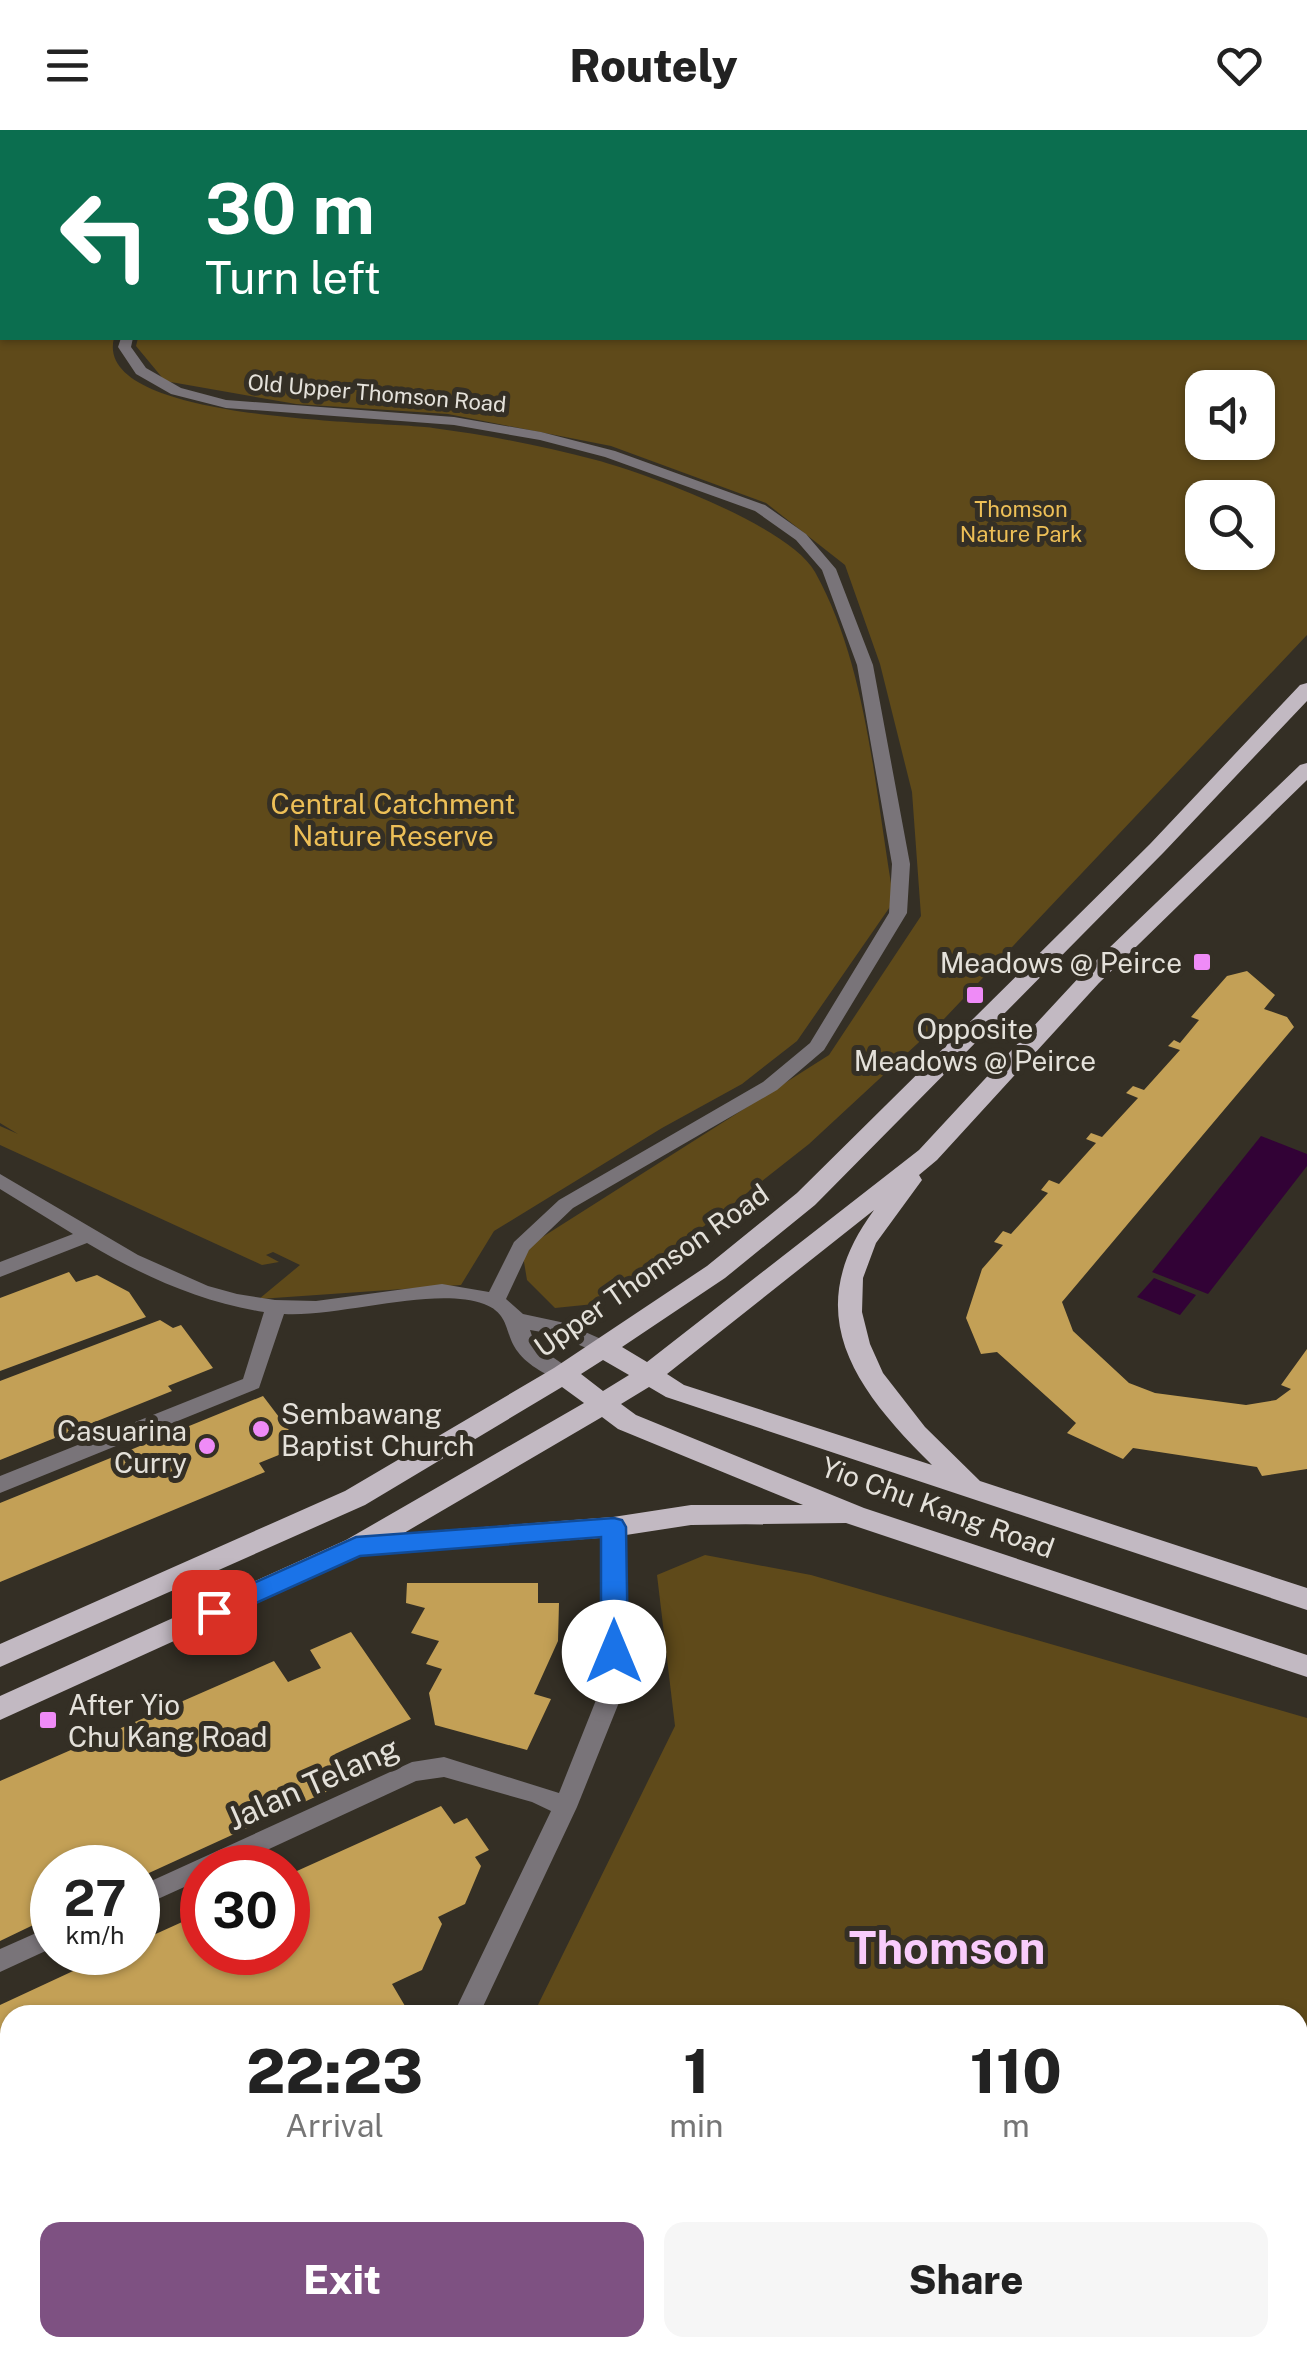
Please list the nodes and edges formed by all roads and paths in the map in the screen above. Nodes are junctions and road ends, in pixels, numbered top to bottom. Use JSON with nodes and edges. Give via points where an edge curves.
{"nodes":[{"id":1,"x":126,"y":340,"type":"edge"},
{"id":2,"x":1307,"y":690,"type":"edge"},
{"id":3,"x":1307,"y":769,"type":"edge"},
{"id":4,"x":928,"y":1155,"type":"junction"},
{"id":5,"x":0,"y":1180,"type":"edge"},
{"id":6,"x":90,"y":1235,"type":"junction"},
{"id":7,"x":0,"y":1270,"type":"edge"},
{"id":8,"x":495,"y":1300,"type":"junction"},
{"id":9,"x":276,"y":1307,"type":"junction"},
{"id":10,"x":517,"y":1320,"type":"junction"},
{"id":11,"x":603,"y":1348,"type":"junction"},
{"id":12,"x":562,"y":1374,"type":"junction"},
{"id":13,"x":647,"y":1376,"type":"junction"},
{"id":14,"x":602,"y":1406,"type":"junction"},
{"id":15,"x":0,"y":1484,"type":"edge"},
{"id":16,"x":977,"y":1491,"type":"junction"},
{"id":17,"x":854,"y":1514,"type":"junction"},
{"id":18,"x":614,"y":1527,"type":"junction"},
{"id":19,"x":356,"y":1547,"type":"junction"},
{"id":20,"x":1307,"y":1599,"type":"edge"},
{"id":21,"x":0,"y":1656,"type":"edge"},
{"id":22,"x":1307,"y":1666,"type":"edge"},
{"id":23,"x":0,"y":1709,"type":"edge"},
{"id":24,"x":565,"y":1806,"type":"junction"},
{"id":25,"x":253,"y":1845,"type":"edge"},
{"id":26,"x":30,"y":1947,"type":"edge"},
{"id":27,"x":0,"y":1961,"type":"edge"},
{"id":28,"x":471,"y":2005,"type":"edge"}],
"edges":[{"from":1,"to":8,"type":"street","name":"Old Upper Thomson Road","via":[[141,371],[176,391],[226,404],[454,421],[610,454],[760,508],[801,538],[829,570],[865,664],[902,864],[898,913],[808,1054],[745,1102],[566,1204],[521,1246]]},
{"from":2,"to":11,"type":"main road","name":"Upper Thomson Road","via":[[806,1199],[716,1272]]},
{"from":3,"to":4,"type":"main road","via":[[1092,978]]},
{"from":4,"to":13,"type":"main road"},
{"from":4,"to":16,"type":"main road","via":[[863,1245],[850,1285],[850,1317],[886,1403]]},
{"from":5,"to":6,"type":"street"},
{"from":6,"to":7,"type":"street"},
{"from":6,"to":9,"type":"street","via":[[168,1280]]},
{"from":8,"to":9,"type":"street","via":[[442,1291]]},
{"from":8,"to":10,"type":"street"},
{"from":9,"to":15,"type":"street","via":[[252,1383]]},
{"from":10,"to":11,"type":"street","via":[[558,1328]]},
{"from":10,"to":12,"type":"street","via":[[526,1348]]},
{"from":11,"to":12,"type":"main road","name":"Upper Thomson Road"},
{"from":11,"to":13,"type":"main road","name":"Yio Chu Kang Road"},
{"from":12,"to":14,"type":"main road","name":"Yio Chu Kang Road"},
{"from":12,"to":21,"type":"main road","name":"Upper Thomson Road","via":[[355,1498]]},
{"from":13,"to":14,"type":"main road"},
{"from":13,"to":16,"type":"main road","name":"Yio Chu Kang Road"},
{"from":14,"to":17,"type":"main road","name":"Yio Chu Kang Road"},
{"from":14,"to":19,"type":"main road"},
{"from":16,"to":20,"type":"main road","name":"Yio Chu Kang Road"},
{"from":17,"to":18,"type":"main road","via":[[708,1514]]},
{"from":17,"to":22,"type":"main road","name":"Yio Chu Kang Road"},
{"from":18,"to":19,"type":"main road"},
{"from":18,"to":24,"type":"street","via":[[614,1685]]},
{"from":19,"to":23,"type":"main road"},
{"from":24,"to":25,"type":"street","name":"Jalan Telang","via":[[444,1768],[412,1772]]},
{"from":24,"to":28,"type":"street"},
{"from":26,"to":27,"type":"street"}]}
